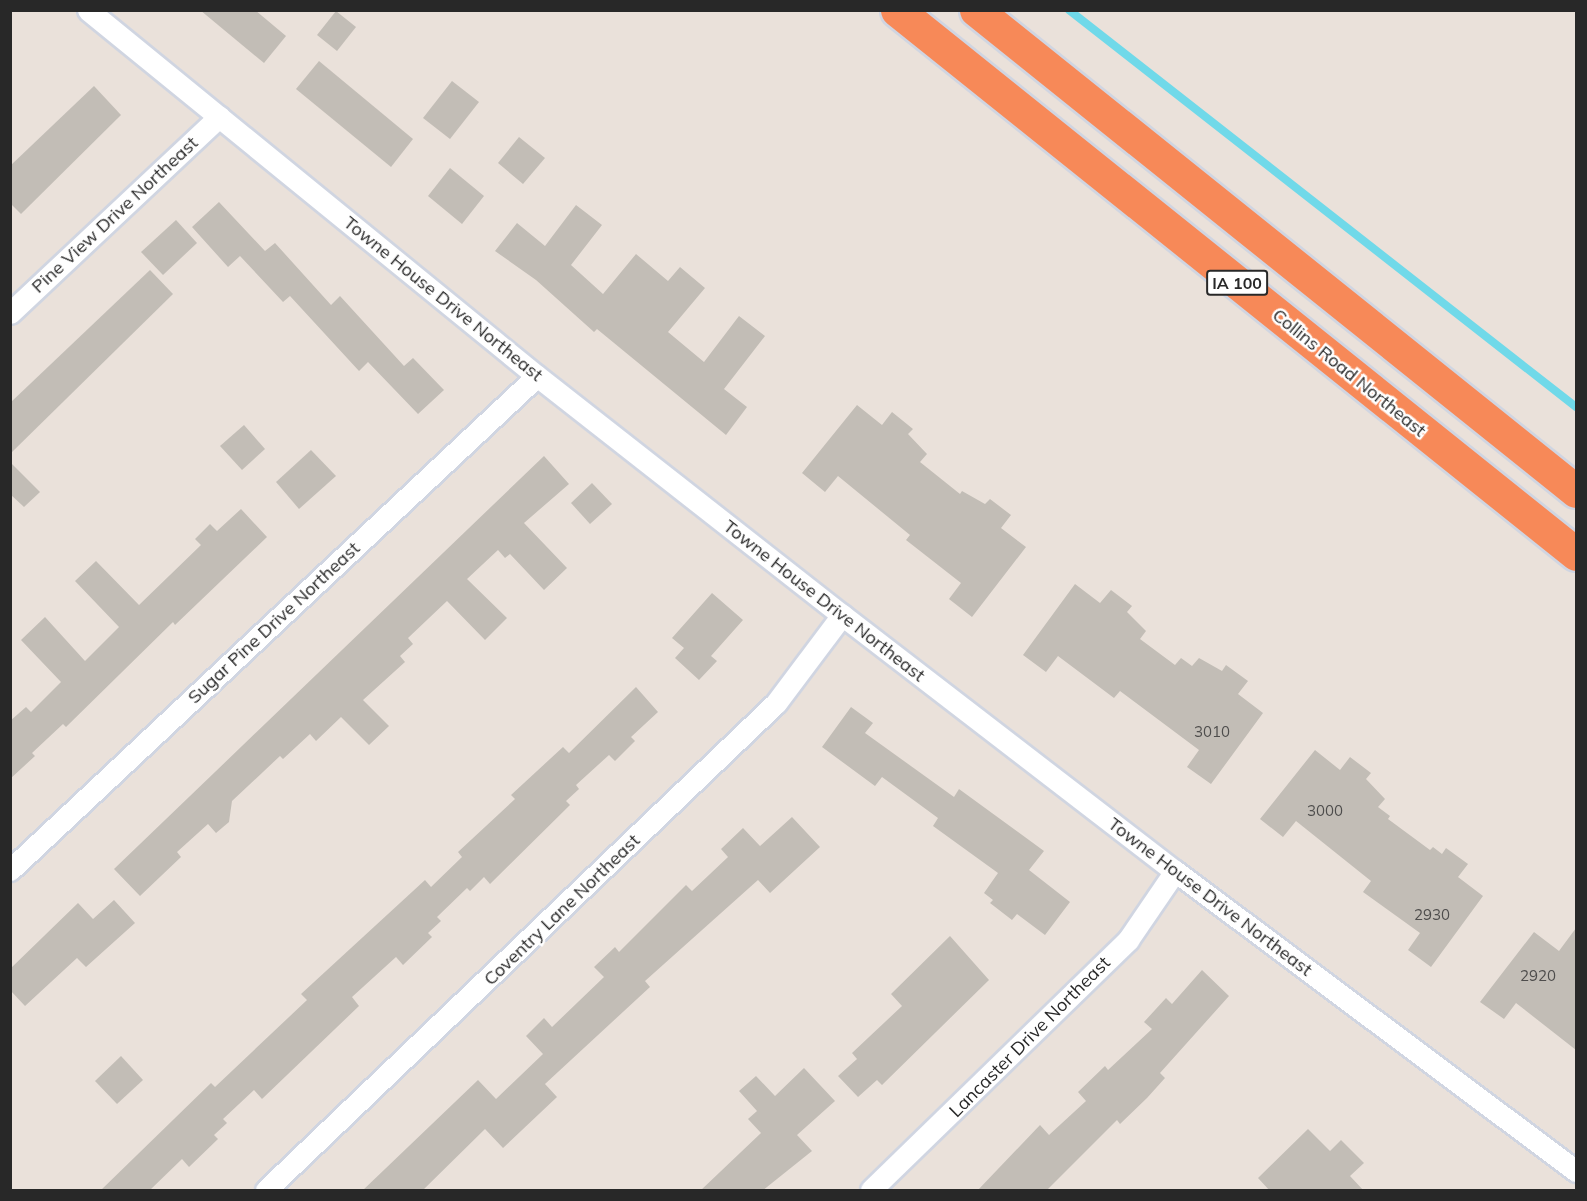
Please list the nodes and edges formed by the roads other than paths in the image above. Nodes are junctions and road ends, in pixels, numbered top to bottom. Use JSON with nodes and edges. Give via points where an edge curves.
{"nodes":[{"id":1,"x":88,"y":10,"type":"edge"},
{"id":2,"x":897,"y":10,"type":"edge"},
{"id":3,"x":976,"y":10,"type":"edge"},
{"id":4,"x":219,"y":117,"type":"junction"},
{"id":5,"x":10,"y":313,"type":"edge"},
{"id":6,"x":537,"y":376,"type":"junction"},
{"id":7,"x":1576,"y":491,"type":"edge"},
{"id":8,"x":1576,"y":554,"type":"edge"},
{"id":9,"x":842,"y":615,"type":"junction"},
{"id":10,"x":10,"y":870,"type":"edge"},
{"id":11,"x":1175,"y":871,"type":"junction"},
{"id":12,"x":1576,"y":1171,"type":"edge"},
{"id":13,"x":266,"y":1191,"type":"edge"},
{"id":14,"x":871,"y":1191,"type":"edge"}],
"edges":[{"from":1,"to":4,"type":"street","name":"Towne House Drive Northeast"},
{"from":2,"to":8,"type":"highway","name":"Collins Road Northeast","number":"IA 100"},
{"from":3,"to":7,"type":"highway","number":"IA 100"},
{"from":4,"to":5,"type":"street","name":"Pine View Drive Northeast"},
{"from":4,"to":6,"type":"street","name":"Towne House Drive Northeast"},
{"from":6,"to":9,"type":"street","name":"Towne House Drive Northeast"},
{"from":6,"to":10,"type":"street","name":"Sugar Pine Drive Northeast"},
{"from":9,"to":11,"type":"street","name":"Towne House Drive Northeast"},
{"from":9,"to":13,"type":"street","name":"Coventry Lane Northeast","via":[[776,703]]},
{"from":11,"to":12,"type":"street","name":"Towne House Drive Northeast"},
{"from":11,"to":14,"type":"street","name":"Lancaster Drive Northeast","via":[[1128,940]]}]}
